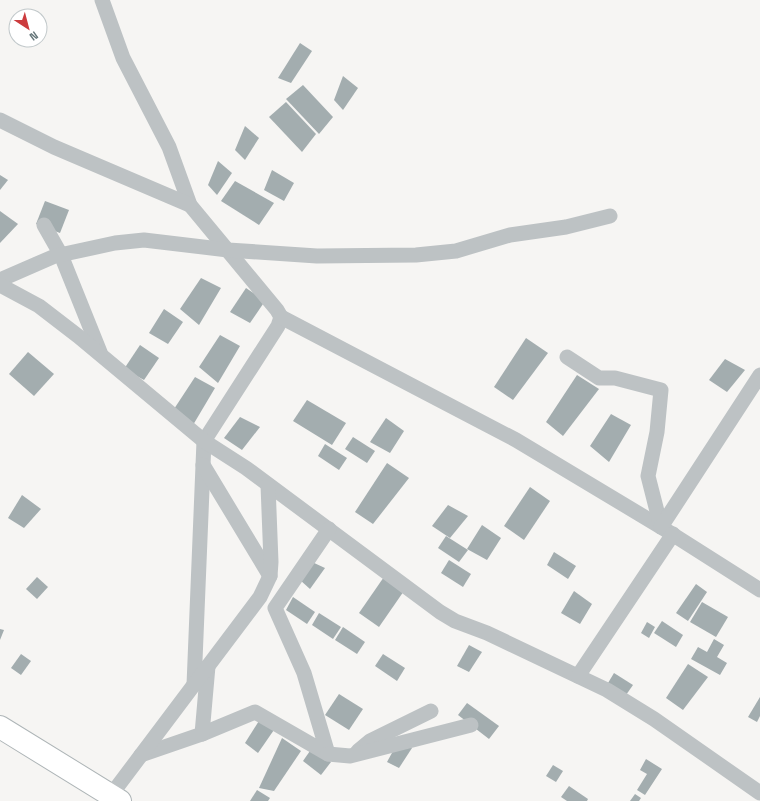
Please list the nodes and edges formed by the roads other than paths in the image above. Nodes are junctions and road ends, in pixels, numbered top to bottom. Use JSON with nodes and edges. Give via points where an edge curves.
{"nodes":[{"id":1,"x":102,"y":0,"type":"edge"},
{"id":2,"x":0,"y":120,"type":"edge"},
{"id":3,"x":190,"y":205,"type":"junction"},
{"id":4,"x":610,"y":216,"type":"dead end"},
{"id":5,"x":44,"y":226,"type":"dead end"},
{"id":6,"x":228,"y":250,"type":"junction"},
{"id":7,"x":61,"y":255,"type":"junction"},
{"id":8,"x":0,"y":280,"type":"edge"},
{"id":9,"x":0,"y":285,"type":"edge"},
{"id":10,"x":281,"y":317,"type":"junction"},
{"id":11,"x":101,"y":356,"type":"junction"},
{"id":12,"x":567,"y":357,"type":"dead end"},
{"id":13,"x":760,"y":375,"type":"edge"},
{"id":14,"x":204,"y":441,"type":"junction"},
{"id":15,"x":203,"y":465,"type":"junction"},
{"id":16,"x":268,"y":485,"type":"junction"},
{"id":17,"x":329,"y":529,"type":"junction"},
{"id":18,"x":667,"y":530,"type":"junction"},
{"id":19,"x":270,"y":576,"type":"junction"},
{"id":20,"x":760,"y":590,"type":"edge"},
{"id":21,"x":208,"y":666,"type":"junction"},
{"id":22,"x":578,"y":676,"type":"junction"},
{"id":23,"x":194,"y":685,"type":"junction"},
{"id":24,"x":431,"y":711,"type":"dead end"},
{"id":25,"x":471,"y":725,"type":"dead end"},
{"id":26,"x":0,"y":727,"type":"edge"},
{"id":27,"x":202,"y":734,"type":"junction"},
{"id":28,"x":328,"y":754,"type":"junction"},
{"id":29,"x":355,"y":754,"type":"junction"},
{"id":30,"x":141,"y":756,"type":"junction"},
{"id":31,"x":760,"y":793,"type":"edge"},
{"id":32,"x":115,"y":798,"type":"edge"}],
"edges":[{"from":1,"to":3,"type":"street","via":[[123,58],[169,146]]},
{"from":2,"to":3,"type":"street","via":[[54,147]]},
{"from":3,"to":6,"type":"street"},
{"from":4,"to":6,"type":"street","via":[[566,227],[510,235],[456,251],[416,255],[317,256]]},
{"from":5,"to":7,"type":"street"},
{"from":6,"to":7,"type":"street","via":[[144,240],[115,243]]},
{"from":6,"to":10,"type":"street"},
{"from":7,"to":8,"type":"street"},
{"from":7,"to":11,"type":"street"},
{"from":9,"to":11,"type":"street","via":[[39,306]]},
{"from":10,"to":14,"type":"street","via":[[278,326]]},
{"from":10,"to":18,"type":"street","via":[[516,440]]},
{"from":11,"to":14,"type":"street"},
{"from":12,"to":18,"type":"street","via":[[599,378],[614,378],[661,390],[657,432],[648,476]]},
{"from":13,"to":18,"type":"street"},
{"from":14,"to":15,"type":"street"},
{"from":14,"to":16,"type":"street"},
{"from":15,"to":19,"type":"street"},
{"from":15,"to":23,"type":"street"},
{"from":16,"to":17,"type":"street"},
{"from":16,"to":19,"type":"street"},
{"from":17,"to":22,"type":"street","via":[[455,621],[487,633]]},
{"from":17,"to":28,"type":"street","via":[[275,608],[304,673]]},
{"from":18,"to":20,"type":"street"},
{"from":18,"to":22,"type":"street"},
{"from":19,"to":21,"type":"street","via":[[260,597]]},
{"from":21,"to":23,"type":"street"},
{"from":21,"to":27,"type":"street"},
{"from":22,"to":31,"type":"street","via":[[607,690],[654,719]]},
{"from":23,"to":30,"type":"street"},
{"from":24,"to":29,"type":"street","via":[[370,741]]},
{"from":25,"to":29,"type":"street"},
{"from":26,"to":32,"type":"main road"},
{"from":27,"to":28,"type":"street","via":[[255,712]]},
{"from":27,"to":30,"type":"street"},
{"from":28,"to":29,"type":"street"},
{"from":30,"to":32,"type":"street"}]}
